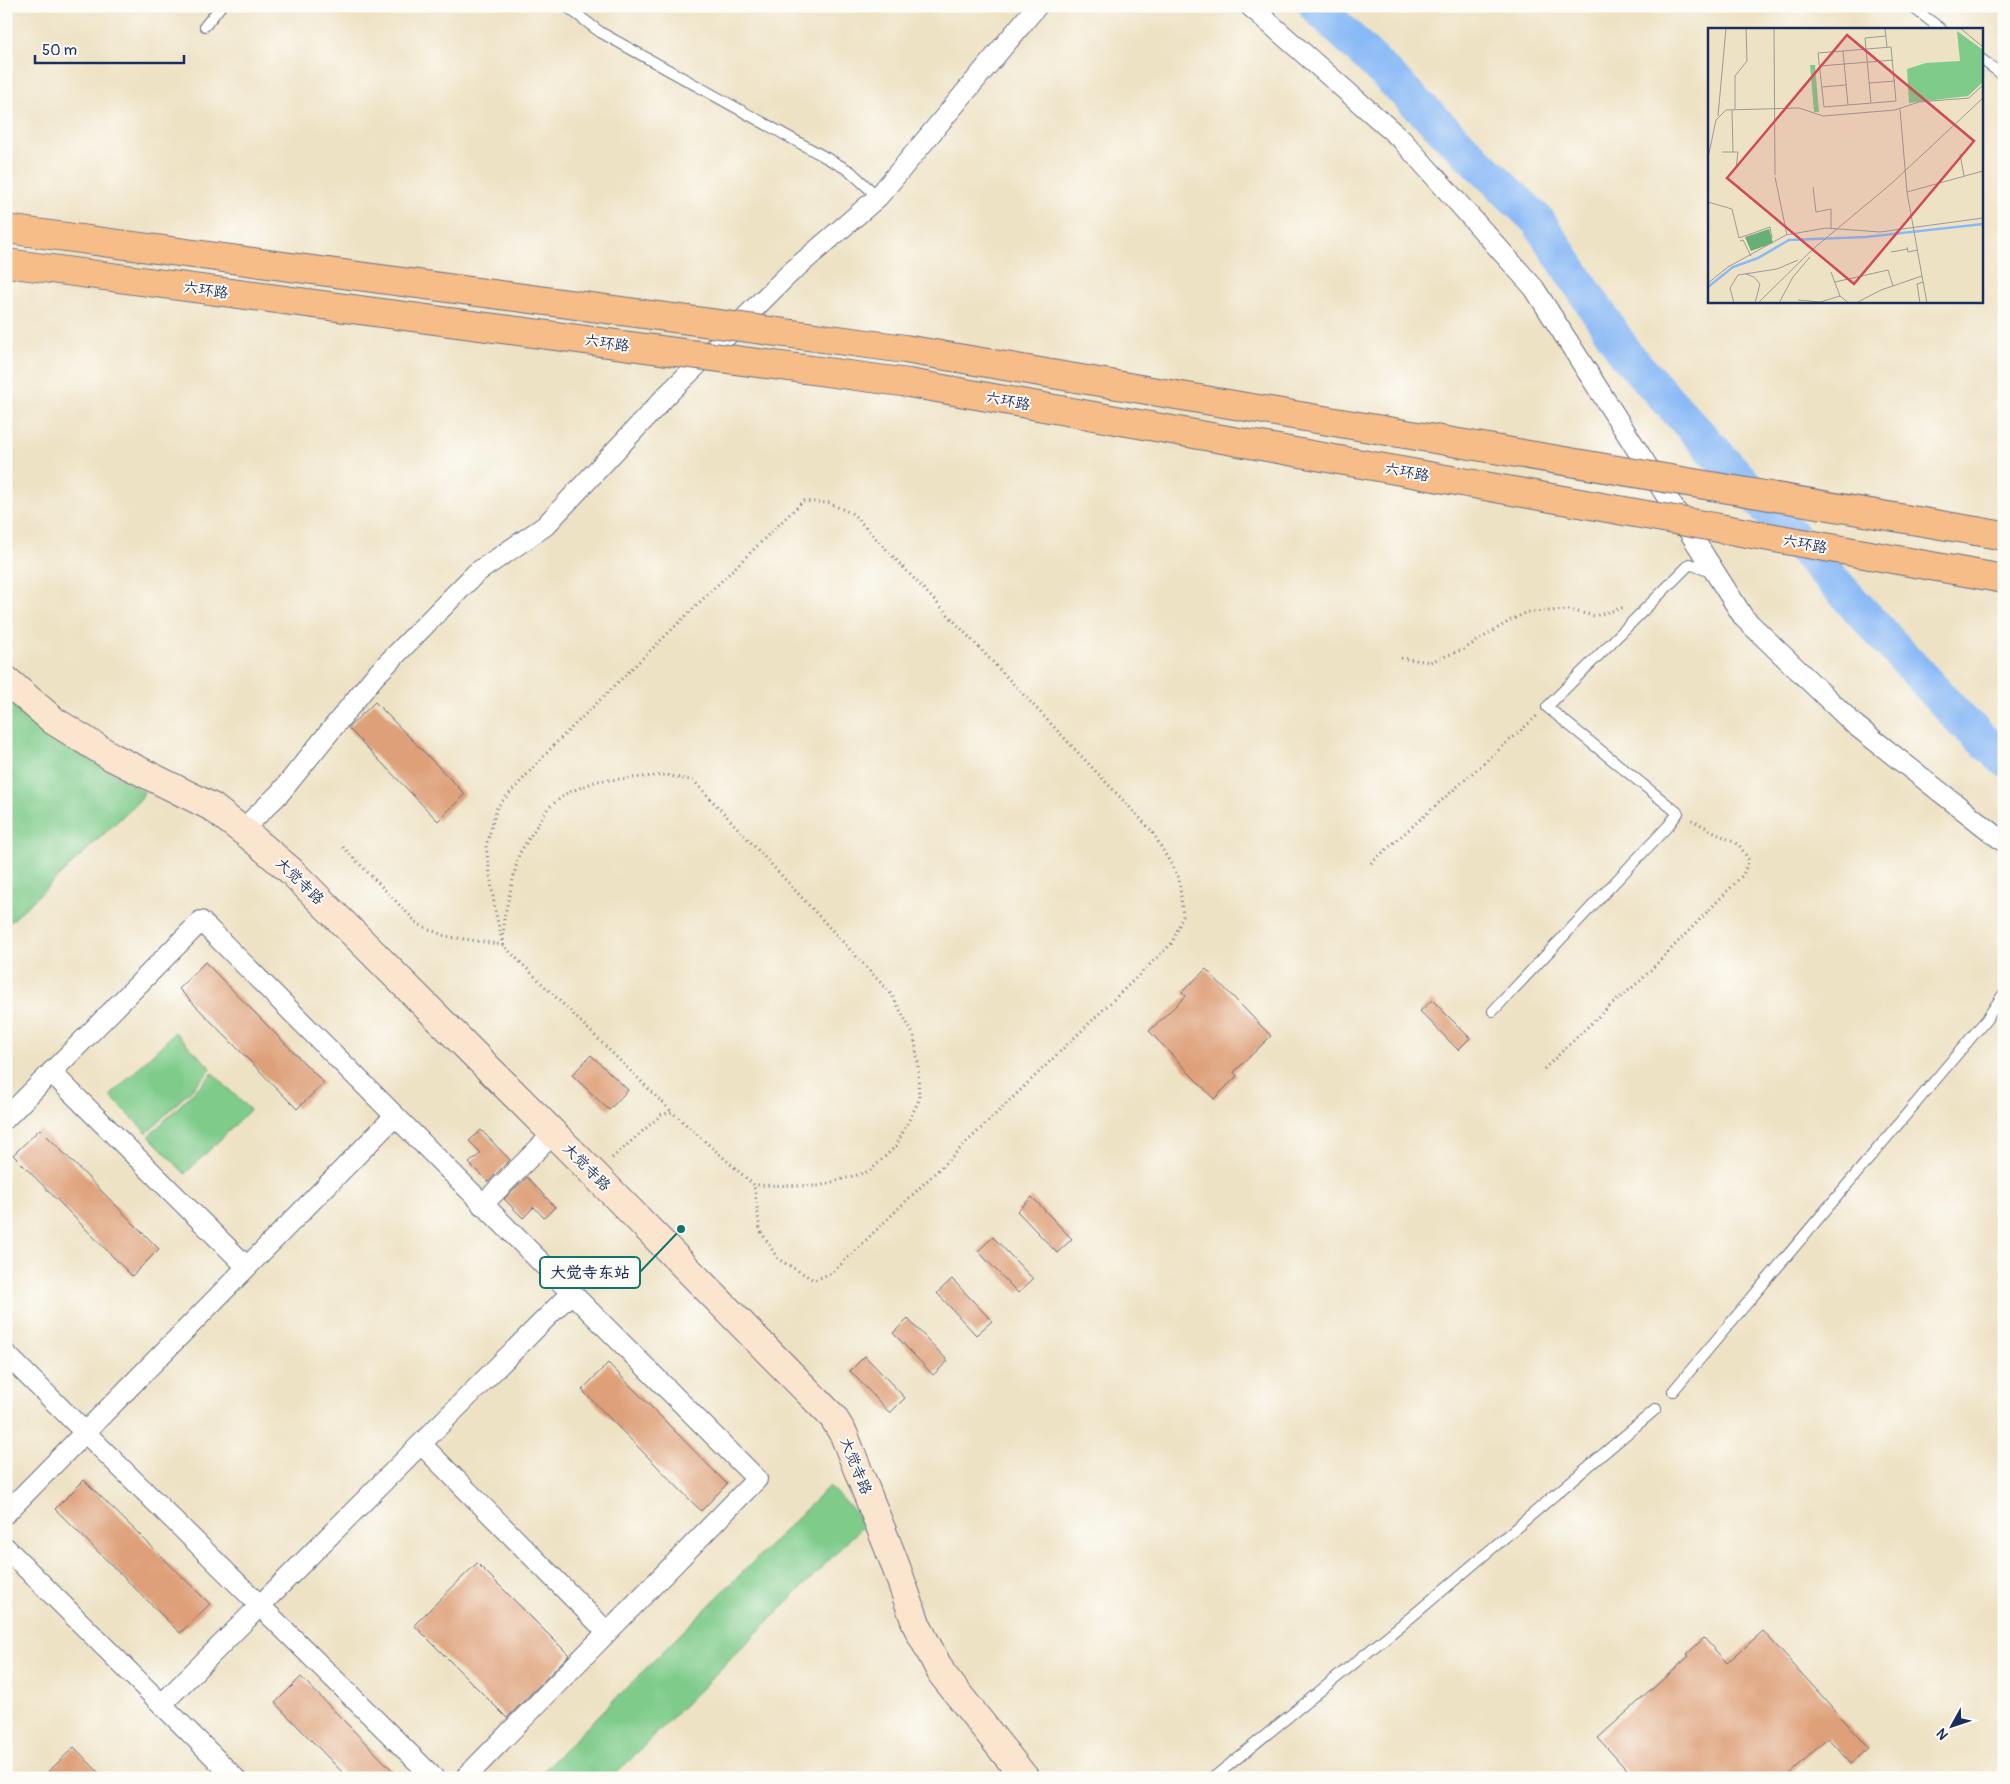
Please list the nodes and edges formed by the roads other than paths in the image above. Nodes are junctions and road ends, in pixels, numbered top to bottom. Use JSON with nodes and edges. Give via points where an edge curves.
{"nodes":[{"id":1,"x":221,"y":6,"type":"edge"},
{"id":2,"x":566,"y":6,"type":"edge"},
{"id":3,"x":1037,"y":6,"type":"edge"},
{"id":4,"x":1250,"y":6,"type":"edge"},
{"id":5,"x":1911,"y":6,"type":"edge"},
{"id":6,"x":205,"y":26,"type":"dead end"},
{"id":7,"x":1940,"y":28,"type":"edge"},
{"id":8,"x":1982,"y":60,"type":"edge"},
{"id":9,"x":2004,"y":76,"type":"edge"},
{"id":10,"x":878,"y":197,"type":"junction"},
{"id":11,"x":6,"y":229,"type":"edge"},
{"id":12,"x":6,"y":263,"type":"edge"},
{"id":13,"x":2004,"y":536,"type":"edge"},
{"id":14,"x":1717,"y":575,"type":"junction"},
{"id":15,"x":2004,"y":579,"type":"edge"},
{"id":16,"x":6,"y":680,"type":"edge"},
{"id":17,"x":242,"y":830,"type":"junction"},
{"id":18,"x":2004,"y":842,"type":"edge"},
{"id":19,"x":2004,"y":993,"type":"edge"},
{"id":20,"x":1493,"y":1011,"type":"dead end"},
{"id":21,"x":51,"y":1072,"type":"junction"},
{"id":22,"x":395,"y":1116,"type":"junction"},
{"id":23,"x":6,"y":1118,"type":"edge"},
{"id":24,"x":554,"y":1133,"type":"junction"},
{"id":25,"x":482,"y":1205,"type":"junction"},
{"id":26,"x":247,"y":1267,"type":"junction"},
{"id":27,"x":571,"y":1293,"type":"junction"},
{"id":28,"x":6,"y":1354,"type":"edge"},
{"id":29,"x":1673,"y":1392,"type":"dead end"},
{"id":30,"x":1656,"y":1410,"type":"dead end"},
{"id":31,"x":85,"y":1432,"type":"junction"},
{"id":32,"x":421,"y":1444,"type":"junction"},
{"id":33,"x":6,"y":1513,"type":"edge"},
{"id":34,"x":6,"y":1548,"type":"edge"},
{"id":35,"x":260,"y":1605,"type":"junction"},
{"id":36,"x":607,"y":1632,"type":"junction"},
{"id":37,"x":162,"y":1704,"type":"junction"},
{"id":38,"x":235,"y":1778,"type":"edge"},
{"id":39,"x":434,"y":1778,"type":"edge"},
{"id":40,"x":465,"y":1778,"type":"edge"},
{"id":41,"x":1024,"y":1778,"type":"edge"},
{"id":42,"x":1214,"y":1778,"type":"edge"}],
"edges":[{"from":1,"to":6,"type":"lane"},
{"from":2,"to":10,"type":"lane","via":[[600,32],[850,171]]},
{"from":3,"to":10,"type":"street"},
{"from":4,"to":14,"type":"street","via":[[1402,140],[1534,288]]},
{"from":5,"to":7,"type":"lane"},
{"from":8,"to":9,"type":"lane"},
{"from":10,"to":17,"type":"street","via":[[789,274],[668,394],[545,526],[476,573],[374,677],[280,792]]},
{"from":11,"to":13,"type":"highway","bridge":true,"via":[[905,349]]},
{"from":12,"to":15,"type":"highway","name":"六环路","bridge":true,"via":[[909,383]]},
{"from":14,"to":18,"type":"street","via":[[1744,618],[1855,726]]},
{"from":14,"to":20,"type":"lane","via":[[1690,564],[1547,707],[1678,813]]},
{"from":16,"to":17,"type":"main road","name":"大觉寺路","via":[[54,721],[112,758],[212,807]]},
{"from":17,"to":24,"type":"main road","name":"大觉寺路","via":[[291,871]]},
{"from":19,"to":29,"type":"lane","via":[[1986,1020]]},
{"from":21,"to":22,"type":"street","via":[[201,921]]},
{"from":21,"to":23,"type":"street"},
{"from":21,"to":26,"type":"street"},
{"from":22,"to":25,"type":"street"},
{"from":22,"to":26,"type":"street"},
{"from":24,"to":25,"type":"street"},
{"from":24,"to":41,"type":"main road","name":"大觉寺路","via":[[833,1418],[844,1436],[917,1626],[942,1674]]},
{"from":25,"to":27,"type":"street"},
{"from":26,"to":31,"type":"street"},
{"from":27,"to":32,"type":"street"},
{"from":27,"to":36,"type":"street","via":[[757,1480]]},
{"from":28,"to":31,"type":"street"},
{"from":30,"to":42,"type":"lane"},
{"from":31,"to":33,"type":"street"},
{"from":31,"to":35,"type":"street"},
{"from":32,"to":35,"type":"street"},
{"from":32,"to":36,"type":"street"},
{"from":34,"to":37,"type":"street"},
{"from":35,"to":37,"type":"street"},
{"from":35,"to":39,"type":"street"},
{"from":36,"to":40,"type":"street"},
{"from":37,"to":38,"type":"street"}]}
